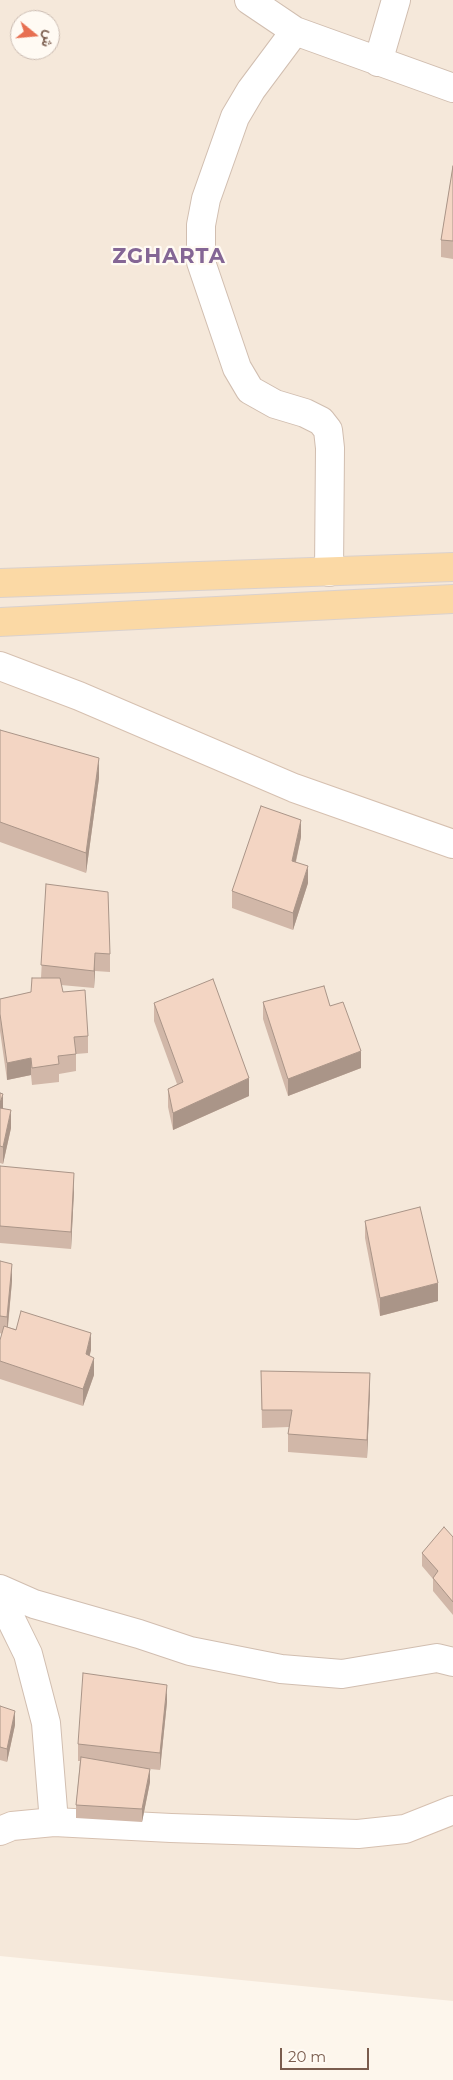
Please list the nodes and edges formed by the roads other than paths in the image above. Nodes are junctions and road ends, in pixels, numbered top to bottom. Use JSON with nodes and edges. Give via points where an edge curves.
{"nodes":[{"id":1,"x":250,"y":0,"type":"edge"},
{"id":2,"x":396,"y":0,"type":"edge"},
{"id":3,"x":295,"y":31,"type":"junction"},
{"id":4,"x":378,"y":62,"type":"junction"},
{"id":5,"x":453,"y":88,"type":"edge"},
{"id":6,"x":453,"y":567,"type":"edge"},
{"id":7,"x":328,"y":572,"type":"junction"},
{"id":8,"x":0,"y":582,"type":"edge"},
{"id":9,"x":453,"y":599,"type":"edge"},
{"id":10,"x":0,"y":622,"type":"edge"},
{"id":11,"x":0,"y":666,"type":"edge"},
{"id":12,"x":453,"y":844,"type":"edge"},
{"id":13,"x":0,"y":1589,"type":"edge"},
{"id":14,"x":0,"y":1597,"type":"edge"},
{"id":15,"x":453,"y":1662,"type":"edge"},
{"id":16,"x":453,"y":1810,"type":"edge"},
{"id":17,"x":54,"y":1822,"type":"junction"},
{"id":18,"x":0,"y":1831,"type":"edge"}],
"edges":[{"from":1,"to":3,"type":"street"},
{"from":2,"to":4,"type":"street"},
{"from":3,"to":4,"type":"street"},
{"from":3,"to":7,"type":"street","via":[[235,117],[206,199],[201,225],[201,262],[238,368],[250,390],[268,401],[305,413],[328,430]]},
{"from":4,"to":5,"type":"street"},
{"from":6,"to":7,"type":"main road"},
{"from":7,"to":8,"type":"main road"},
{"from":9,"to":10,"type":"main road"},
{"from":11,"to":12,"type":"street","via":[[294,788]]},
{"from":13,"to":15,"type":"street","via":[[34,1604],[190,1651],[281,1669],[342,1674],[437,1658]]},
{"from":14,"to":17,"type":"street","via":[[28,1654],[46,1723]]},
{"from":16,"to":17,"type":"street","via":[[405,1829],[358,1834]]},
{"from":17,"to":18,"type":"street","via":[[12,1826]]}]}
